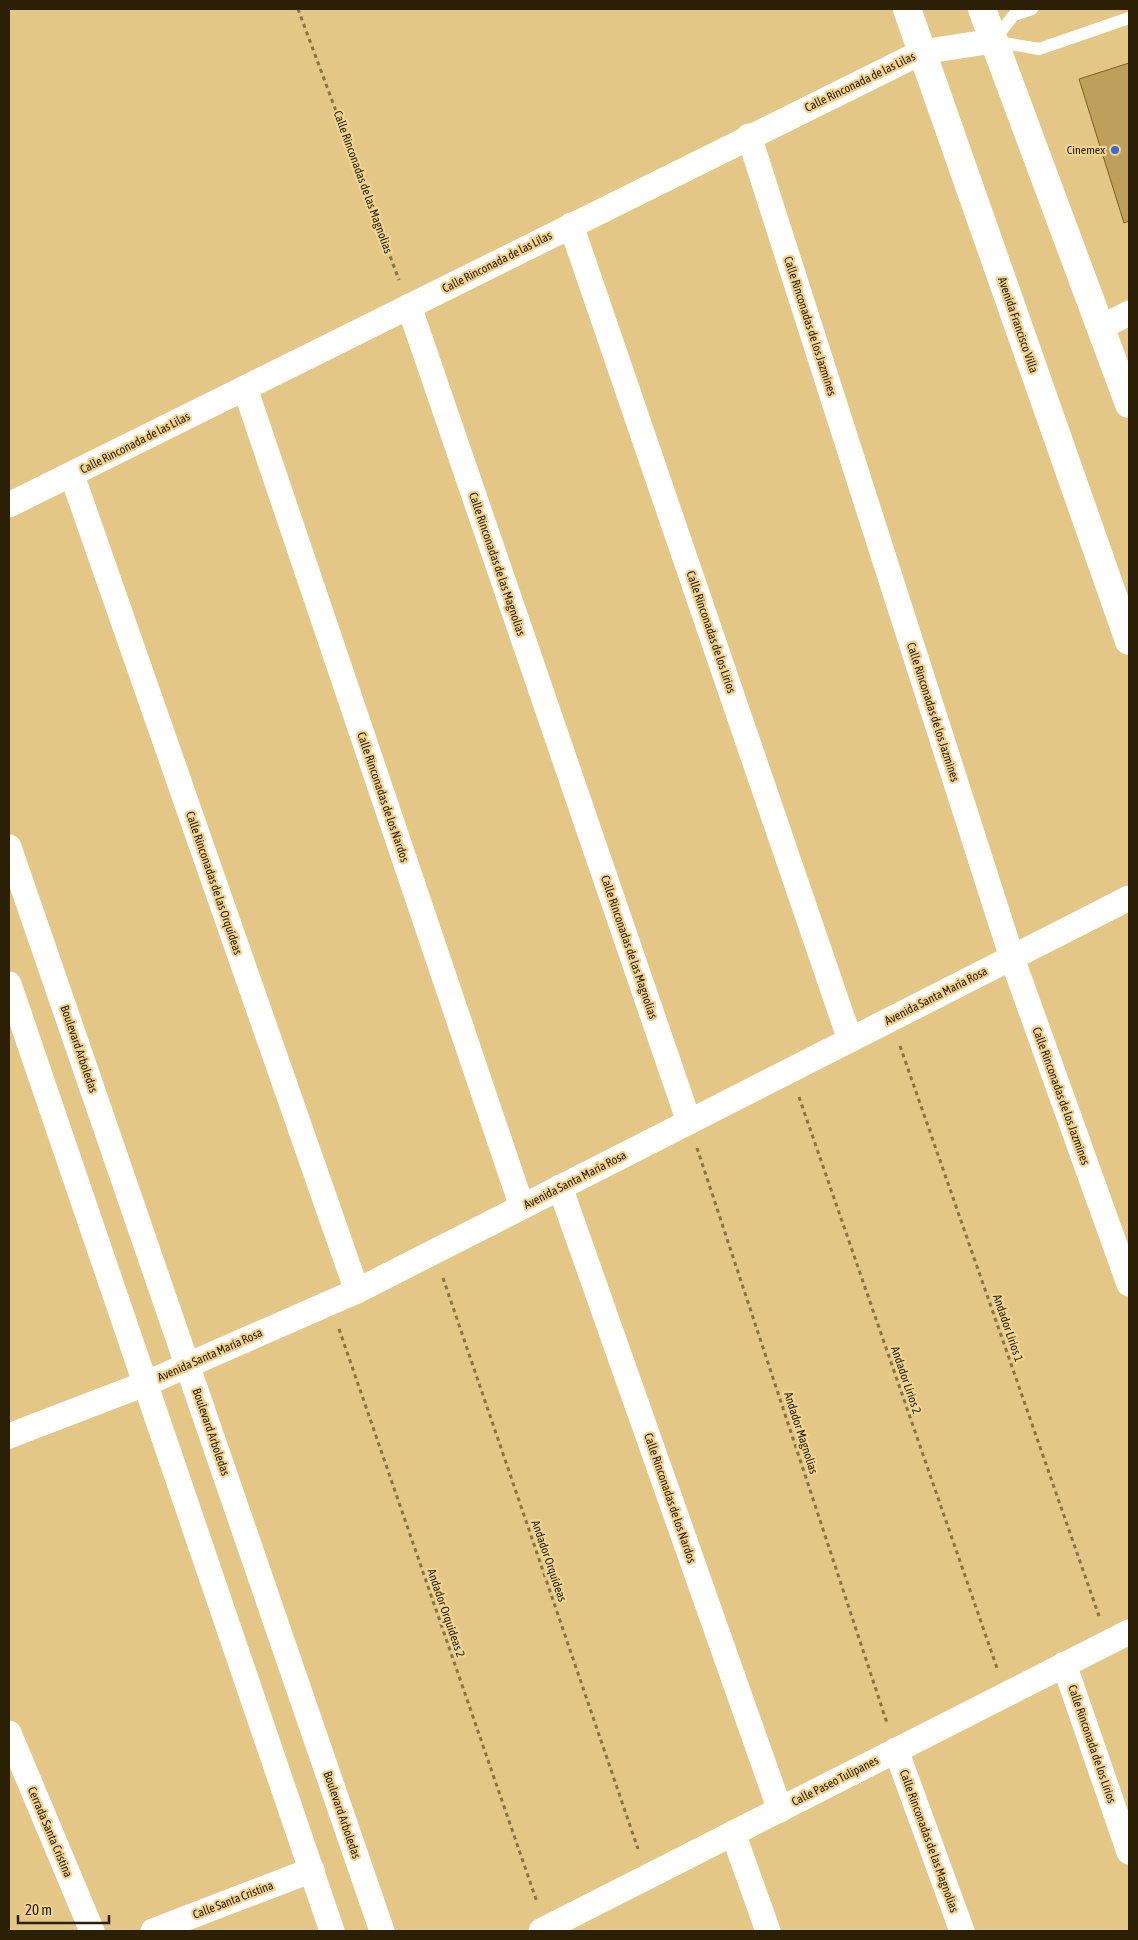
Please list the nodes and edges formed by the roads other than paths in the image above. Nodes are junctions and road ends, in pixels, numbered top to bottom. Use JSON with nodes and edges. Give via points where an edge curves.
{"nodes":[{"id":1,"x":907,"y":9,"type":"edge"},
{"id":2,"x":982,"y":9,"type":"edge"},
{"id":3,"x":1032,"y":9,"type":"edge"},
{"id":4,"x":1129,"y":18,"type":"edge"},
{"id":5,"x":993,"y":41,"type":"junction"},
{"id":6,"x":922,"y":52,"type":"junction"},
{"id":7,"x":749,"y":136,"type":"junction"},
{"id":8,"x":571,"y":225,"type":"junction"},
{"id":9,"x":409,"y":306,"type":"junction"},
{"id":10,"x":1129,"y":313,"type":"edge"},
{"id":11,"x":1102,"y":327,"type":"junction"},
{"id":12,"x":245,"y":388,"type":"junction"},
{"id":13,"x":1129,"y":404,"type":"edge"},
{"id":14,"x":72,"y":475,"type":"junction"},
{"id":15,"x":9,"y":505,"type":"edge"},
{"id":16,"x":1129,"y":641,"type":"edge"},
{"id":17,"x":9,"y":847,"type":"edge"},
{"id":18,"x":1129,"y":898,"type":"edge"},
{"id":19,"x":1012,"y":958,"type":"junction"},
{"id":20,"x":9,"y":984,"type":"edge"},
{"id":21,"x":850,"y":1040,"type":"junction"},
{"id":22,"x":688,"y":1122,"type":"junction"},
{"id":23,"x":560,"y":1187,"type":"junction"},
{"id":24,"x":522,"y":1206,"type":"junction"},
{"id":25,"x":1129,"y":1284,"type":"edge"},
{"id":26,"x":356,"y":1291,"type":"junction"},
{"id":27,"x":188,"y":1363,"type":"junction"},
{"id":28,"x":147,"y":1383,"type":"junction"},
{"id":29,"x":9,"y":1436,"type":"edge"},
{"id":30,"x":1119,"y":1637,"type":"edge"},
{"id":31,"x":1064,"y":1664,"type":"junction"},
{"id":32,"x":9,"y":1733,"type":"edge"},
{"id":33,"x":896,"y":1750,"type":"junction"},
{"id":34,"x":780,"y":1810,"type":"junction"},
{"id":35,"x":733,"y":1833,"type":"junction"},
{"id":36,"x":1129,"y":1852,"type":"edge"},
{"id":37,"x":312,"y":1870,"type":"junction"},
{"id":38,"x":573,"y":1924,"type":"edge"},
{"id":39,"x":544,"y":1930,"type":"edge"},
{"id":40,"x":92,"y":1931,"type":"edge"},
{"id":41,"x":153,"y":1931,"type":"edge"},
{"id":42,"x":332,"y":1931,"type":"edge"},
{"id":43,"x":382,"y":1931,"type":"edge"},
{"id":44,"x":768,"y":1931,"type":"edge"},
{"id":45,"x":962,"y":1931,"type":"edge"}],
"edges":[{"from":1,"to":6,"type":"main road","name":"Avenida Francisco Villa"},
{"from":2,"to":5,"type":"main road"},
{"from":3,"to":5,"type":"lane","via":[[1014,15]]},
{"from":4,"to":5,"type":"lane","via":[[1039,49]]},
{"from":5,"to":6,"type":"street","name":"Calle Rinconada de las Lilas"},
{"from":5,"to":11,"type":"main road"},
{"from":6,"to":7,"type":"street","name":"Calle Rinconada de las Lilas"},
{"from":6,"to":16,"type":"main road","name":"Avenida Francisco Villa"},
{"from":7,"to":8,"type":"street","name":"Calle Rinconada de las Lilas"},
{"from":7,"to":19,"type":"street","name":"Calle Rinconadas de los Jazmines"},
{"from":8,"to":9,"type":"street","name":"Calle Rinconada de las Lilas"},
{"from":8,"to":21,"type":"street","name":"Calle Rinconadas de los Lirios"},
{"from":9,"to":12,"type":"street","name":"Calle Rinconada de las Lilas"},
{"from":9,"to":22,"type":"street","name":"Calle Rinconadas de las Magnolias"},
{"from":10,"to":11,"type":"street"},
{"from":11,"to":13,"type":"main road"},
{"from":12,"to":14,"type":"street","name":"Calle Rinconada de las Lilas"},
{"from":12,"to":24,"type":"street","name":"Calle Rinconadas de los Nardos"},
{"from":14,"to":15,"type":"street","name":"Calle Rinconada de las Lilas"},
{"from":14,"to":26,"type":"street","name":"Calle Rinconadas de las Orquídeas"},
{"from":17,"to":27,"type":"street","name":"Boulevard Arboledas"},
{"from":18,"to":19,"type":"street","name":"Avenida Santa María Rosa"},
{"from":19,"to":21,"type":"street","name":"Avenida Santa María Rosa"},
{"from":19,"to":25,"type":"street","name":"Calle Rinconadas de los Jazmines"},
{"from":20,"to":28,"type":"street"},
{"from":21,"to":22,"type":"street","name":"Avenida Santa María Rosa"},
{"from":22,"to":23,"type":"street","name":"Avenida Santa María Rosa"},
{"from":23,"to":24,"type":"street","name":"Avenida Santa María Rosa"},
{"from":23,"to":34,"type":"street","name":"Calle Rinconadas de los Nardos"},
{"from":24,"to":26,"type":"street","name":"Avenida Santa María Rosa"},
{"from":26,"to":27,"type":"street","name":"Avenida Santa María Rosa"},
{"from":27,"to":28,"type":"street","name":"Avenida Santa María Rosa"},
{"from":27,"to":43,"type":"street","name":"Boulevard Arboledas"},
{"from":28,"to":29,"type":"street","name":"Avenida Santa María Rosa"},
{"from":28,"to":37,"type":"street"},
{"from":30,"to":31,"type":"street","name":"Calle Paseo Tulipanes"},
{"from":31,"to":33,"type":"street","name":"Calle Paseo Tulipanes"},
{"from":31,"to":36,"type":"street","name":"Calle Rinconada de los Lirios"},
{"from":32,"to":40,"type":"street","name":"Cerrada Santa Cristina"},
{"from":33,"to":34,"type":"street","name":"Calle Paseo Tulipanes"},
{"from":33,"to":45,"type":"street","name":"Calle Rinconadas de las Magnolias"},
{"from":34,"to":35,"type":"street","name":"Calle Paseo Tulipanes"},
{"from":35,"to":38,"type":"street","name":"Calle Paseo Tulipanes","via":[[647,1877]]},
{"from":35,"to":44,"type":"street"},
{"from":37,"to":41,"type":"street","name":"Calle Santa Cristina"},
{"from":37,"to":42,"type":"street"},
{"from":38,"to":39,"type":"street","name":"Calle Paseo Tulipanes"}]}
